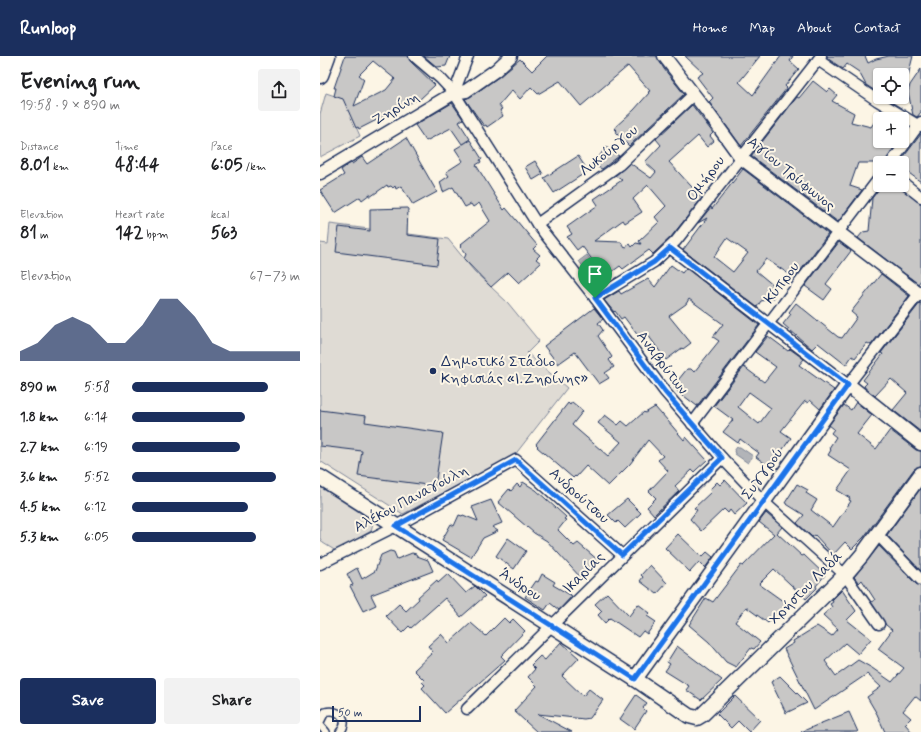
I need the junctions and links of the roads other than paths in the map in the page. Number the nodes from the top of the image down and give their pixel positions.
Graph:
1 (327, 56) edge
2 (414, 56) edge
3 (468, 56) edge
4 (511, 56) edge
5 (664, 56) edge
6 (819, 58) edge
7 (320, 75) edge
8 (454, 92) junction
9 (694, 94) junction
10 (920, 125) edge
11 (896, 156) edge
12 (741, 158) junction
13 (320, 173) edge
14 (873, 187) edge
15 (909, 187) edge
16 (921, 196) edge
17 (538, 224) junction
18 (839, 233) junction
19 (670, 248) junction
20 (920, 294) edge
21 (595, 298) junction
22 (770, 324) junction
23 (848, 385) junction
24 (692, 424) junction
25 (921, 443) edge
26 (722, 458) junction
27 (516, 460) joint
28 (921, 474) edge
29 (320, 477) edge
30 (764, 502) junction
31 (396, 526) junction
32 (877, 534) junction
33 (622, 555) junction
34 (320, 564) edge
35 (845, 575) junction
36 (921, 580) edge
37 (879, 624) dead end
38 (552, 626) junction
39 (635, 679) junction
40 (467, 709) dead end
41 (702, 715) joint
42 (320, 723) edge
43 (326, 732) edge
44 (340, 732) edge

1 - 7 main road
2 - 8 street, Αναβρύτων
3 - 8 street
4 - 8 street, Ζηρίνη
5 - 9 street, Αγίου Τρύφωνος
6 - 10 street
6 - 12 street, Ομήρου
8 - 13 street, Ζηρίνη
8 - 17 street, Αναβρύτων
9 - 12 street, Αγίου Τρύφωνος
9 - 17 street, Λυκούργου
10 - 11 street
12 - 18 street, Αγίου Τρύφωνος
12 - 19 street, Ομήρου
14 - 18 street, Κύπρου
15 - 16 street
17 - 21 street, Αναβρύτων
18 - 20 street, Αγίου Τρύφωνος
18 - 22 street, Κύπρου
19 - 21 street, Ομήρου
19 - 22 street
20 - 23 street, Συγγρού
21 - 24 street, Αναβρύτων
22 - 23 street
22 - 24 street, Κύπρου
23 - 25 main road
23 - 30 main road, Συγγρού
24 - 26 street, Αναβρύτων
26 - 30 street, Αναβρύτων
26 - 33 street, Ικαρίας
27 - 31 street, Αλέκου Παναγούλη
27 - 33 street, Ανδρούτσου
28 - 32 main road, Χρήστου Λαδά
29 - 31 main road, Άνδρου
30 - 35 street, Αναβρύτων
30 - 39 main road, Συγγρού
31 - 34 street, Αλέκου Παναγούλη
31 - 38 main road, Άνδρου
32 - 35 main road, Χρήστου Λαδά
32 - 36 street
33 - 38 street, Ικαρίας
35 - 37 street, Αναβρύτων
35 - 41 main road, Χρήστου Λαδά
38 - 39 main road, Άνδρου
38 - 40 street, Ικαρίας
39 - 41 main road, Άνδρου
42 - 43 street
42 - 44 street

